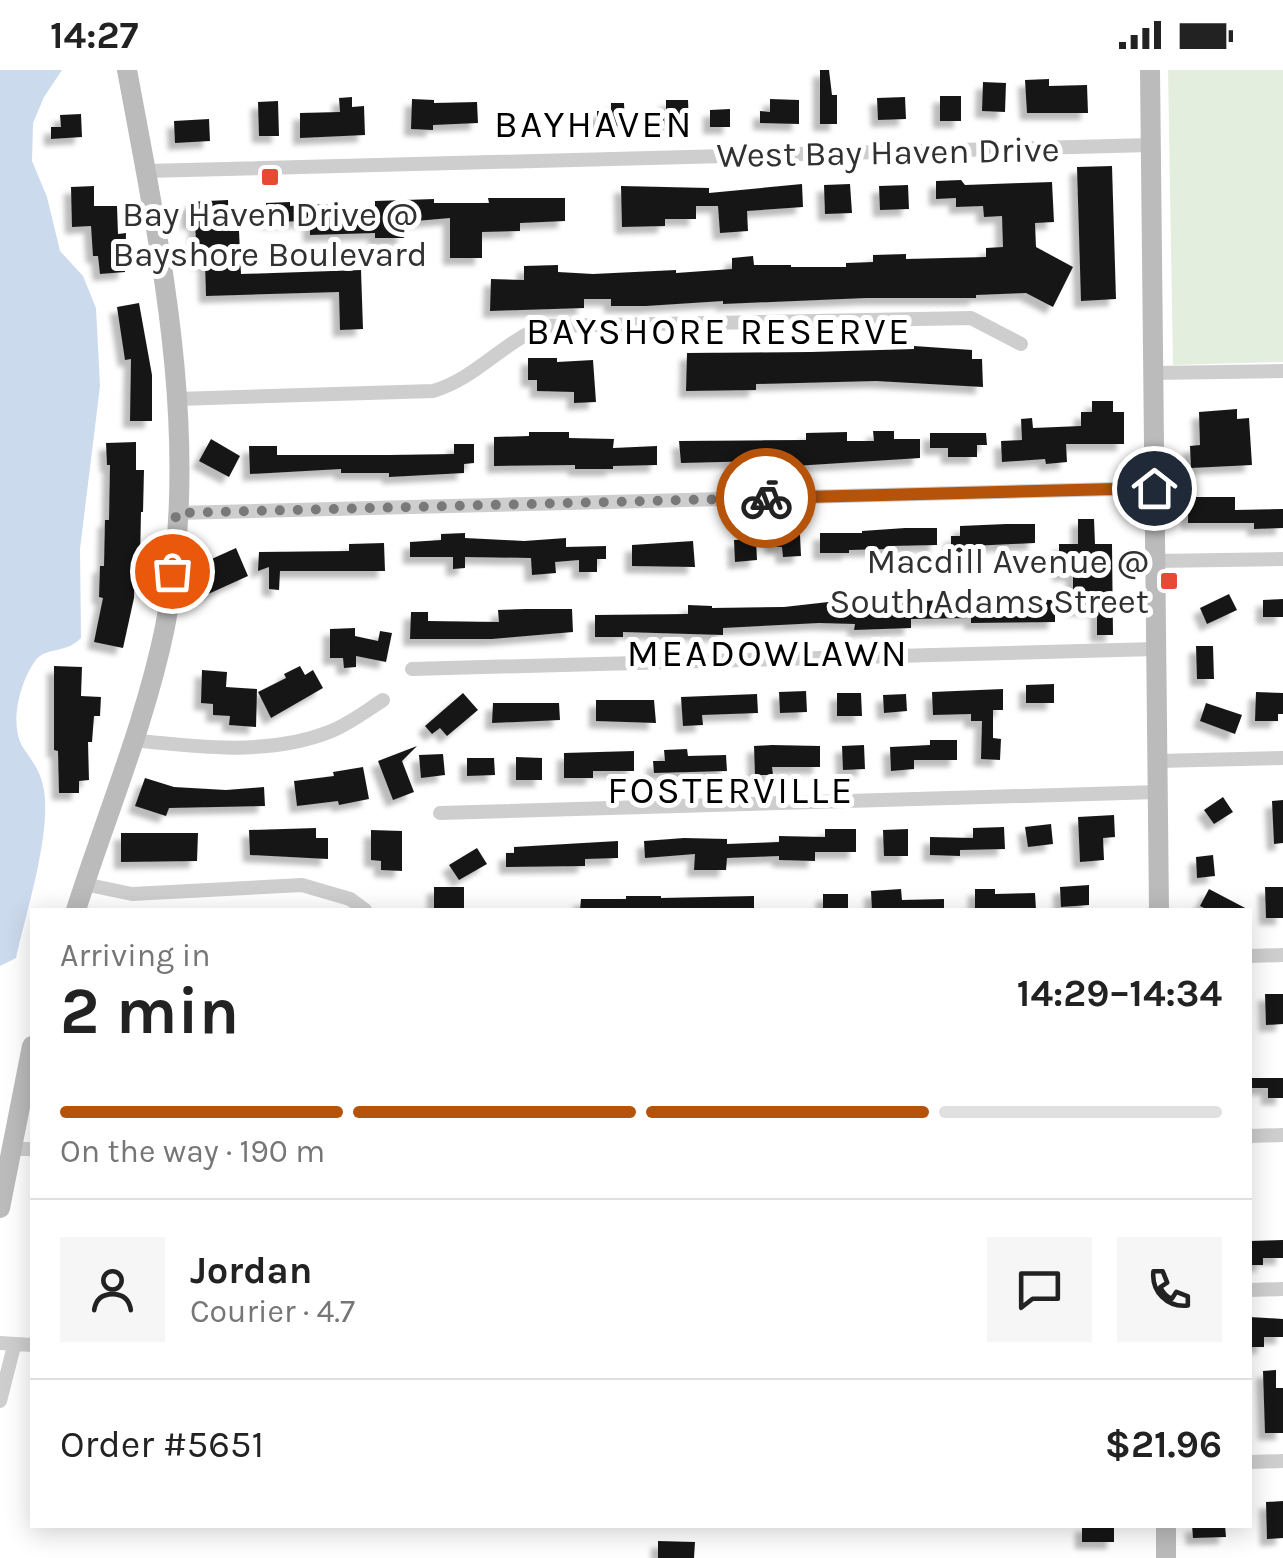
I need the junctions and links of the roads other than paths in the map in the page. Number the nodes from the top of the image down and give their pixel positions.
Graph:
1 (127, 70) edge
2 (1150, 70) edge
3 (1151, 145) junction
4 (146, 171) junction
5 (1021, 344) dead end
6 (1283, 371) edge
7 (1153, 373) junction
8 (178, 399) junction
9 (1154, 488) junction
10 (176, 513) junction
11 (1283, 559) edge
12 (1155, 560) junction
13 (1156, 649) junction
14 (412, 668) dead end
15 (384, 700) dead end
16 (133, 740) junction
17 (1283, 758) edge
18 (1158, 761) junction
19 (1158, 792) junction
20 (440, 814) dead end
21 (84, 884) junction
22 (77, 908) edge
23 (363, 908) edge
24 (1159, 908) edge
25 (1283, 955) edge
26 (1252, 956) edge
27 (30, 1067) edge
28 (1283, 1135) edge
29 (1252, 1136) edge
30 (22, 1149) edge
31 (0, 1208) edge
32 (1283, 1289) edge
33 (1252, 1290) edge
34 (7, 1344) edge
35 (0, 1401) edge
36 (1252, 1462) edge
37 (1283, 1462) edge
38 (1166, 1528) edge
39 (1166, 1558) edge

1 - 4 street
2 - 3 street
3 - 4 street, West Bay Haven Drive
3 - 7 street
4 - 8 street
5 - 8 street
6 - 7 street
7 - 9 street
8 - 10 street
9 - 10 street
9 - 12 street
10 - 16 street
11 - 12 street
12 - 13 street
13 - 14 street
13 - 18 street
15 - 16 street
16 - 21 street
17 - 18 street
18 - 19 street
19 - 20 street
19 - 24 street
21 - 22 street
21 - 23 street
25 - 26 street
27 - 30 street
28 - 29 street
30 - 31 street
32 - 33 street
34 - 35 street
36 - 37 street
38 - 39 street

